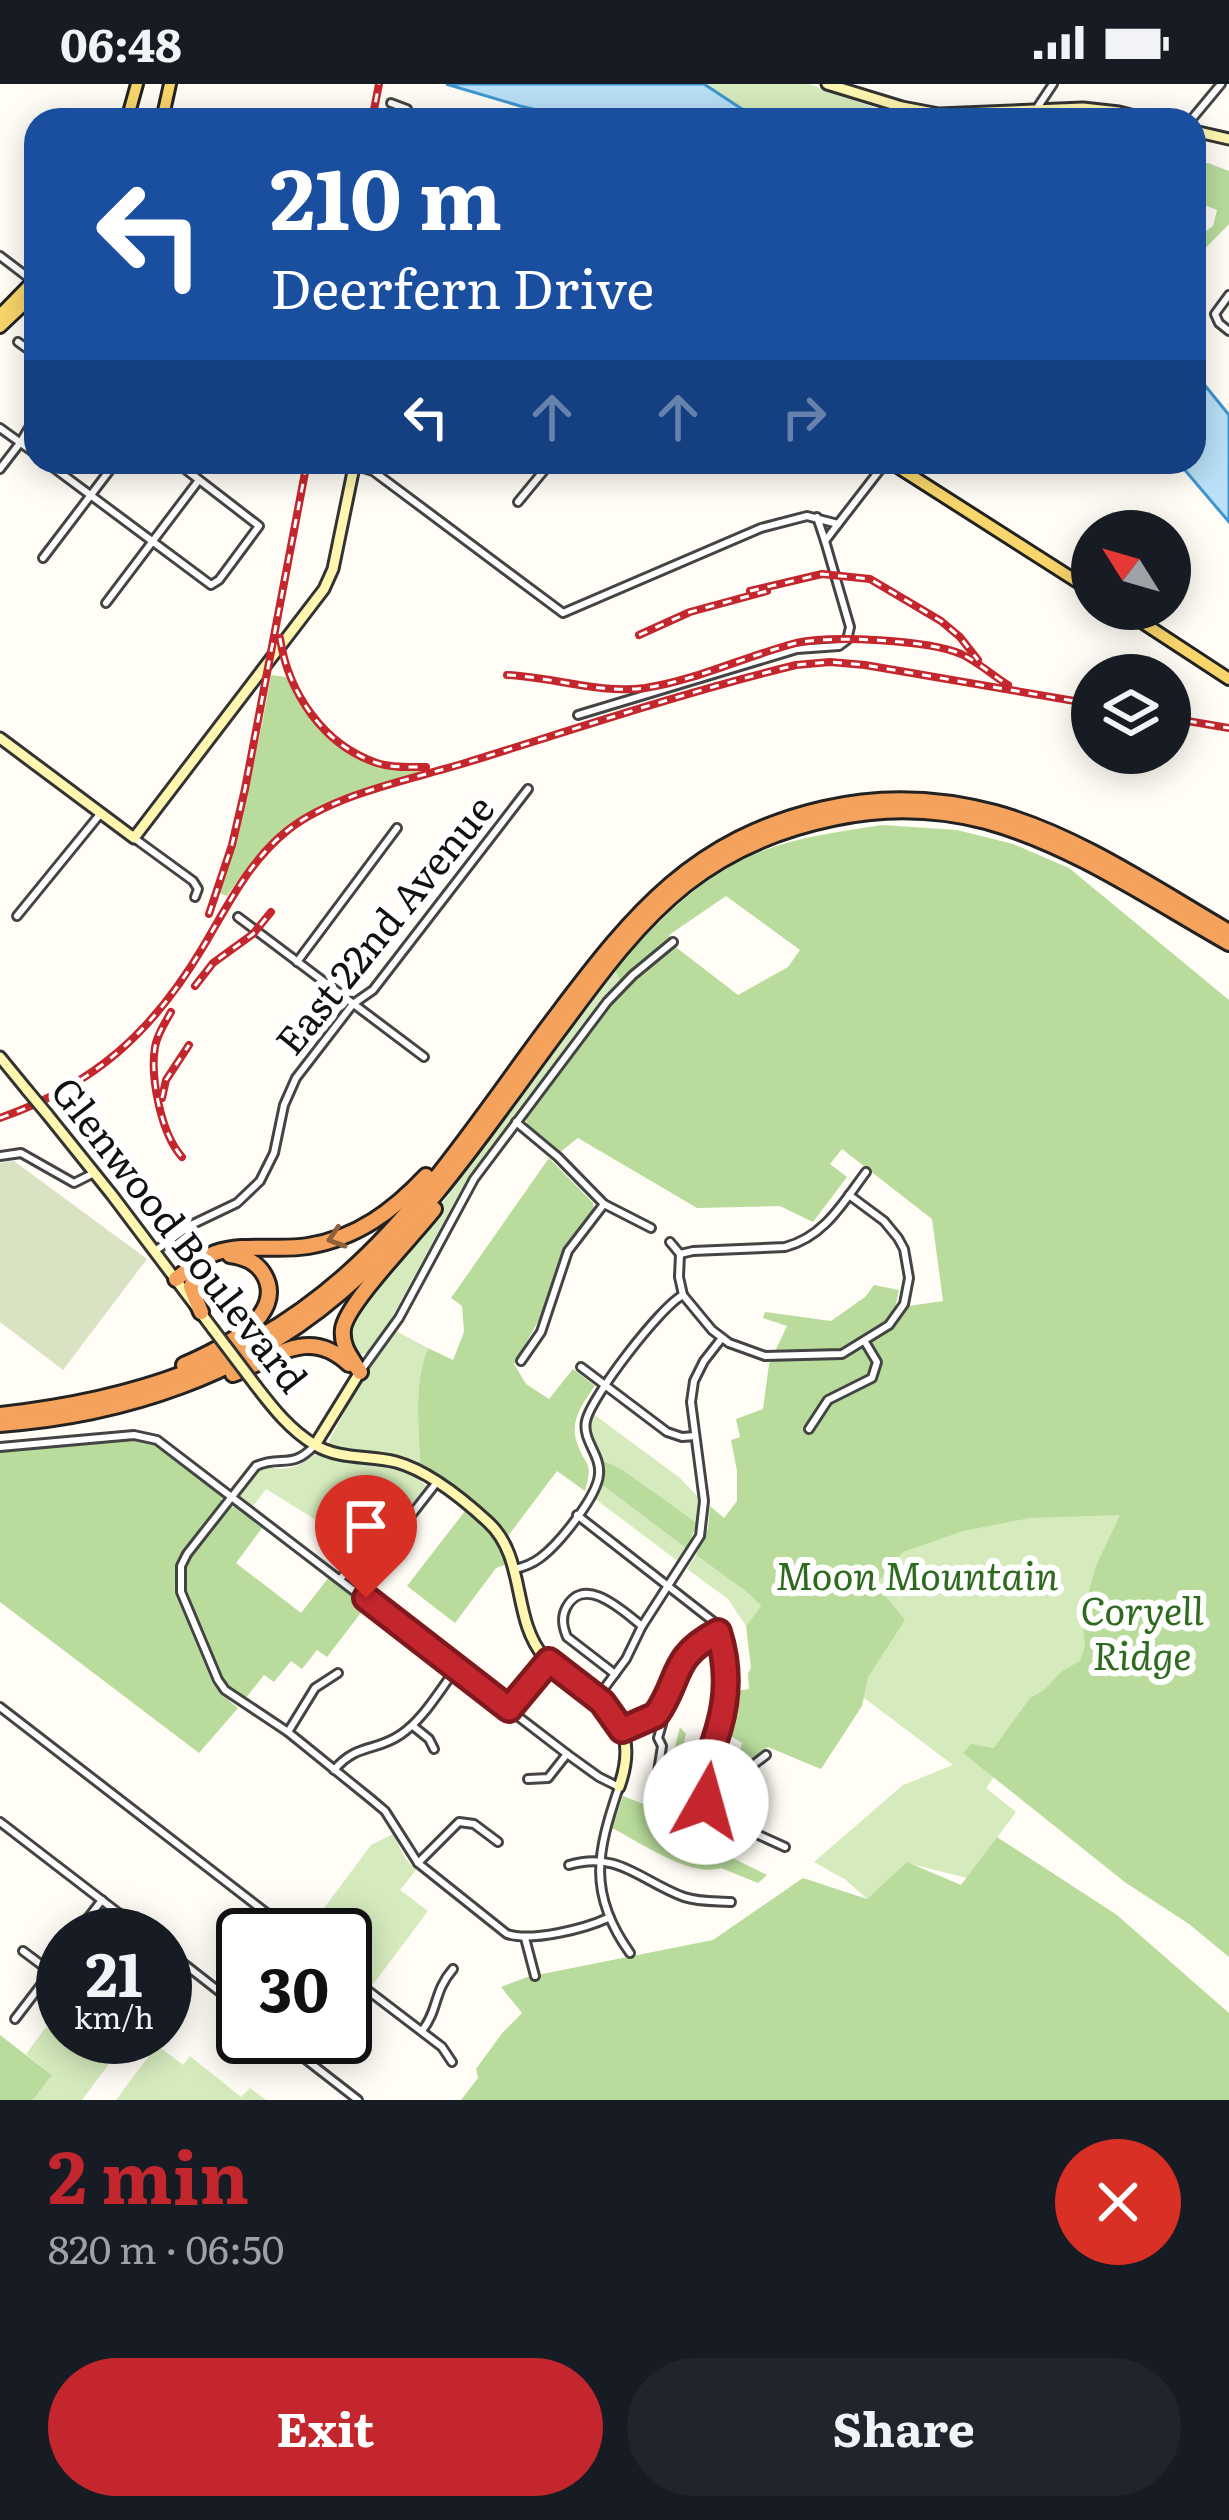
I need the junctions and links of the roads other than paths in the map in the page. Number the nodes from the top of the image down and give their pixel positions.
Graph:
1 (827, 84) edge
2 (1221, 84) edge
3 (391, 103) dead end
4 (404, 108) edge
5 (907, 108) edge
6 (1200, 108) edge
7 (24, 285) edge
8 (1229, 295) edge
9 (24, 304) edge
10 (0, 314) edge
11 (0, 327) edge
12 (1229, 331) edge
13 (18, 342) dead end
14 (24, 346) edge
15 (0, 428) edge
16 (24, 436) edge
17 (20, 443) junction
18 (24, 446) edge
19 (0, 469) edge
20 (62, 474) edge
21 (107, 474) edge
22 (191, 474) edge
23 (352, 474) edge
24 (377, 474) edge
25 (541, 474) edge
26 (878, 474) edge
27 (907, 474) edge
28 (199, 480) junction
29 (91, 496) junction
30 (518, 502) dead end
31 (817, 518) junction
32 (838, 524) junction
33 (825, 541) junction
34 (151, 542) junction
35 (43, 558) dead end
36 (1071, 578) edge
37 (106, 603) dead end
38 (1154, 630) edge
39 (1229, 679) edge
40 (578, 715) dead end
41 (0, 738) edge
42 (528, 788) dead end
43 (100, 813) junction
44 (397, 828) dead end
45 (134, 838) junction
46 (195, 897) dead end
47 (17, 916) dead end
48 (238, 917) dead end
49 (1229, 932) edge
50 (674, 942) dead end
51 (1229, 943) edge
52 (297, 962) junction
53 (352, 1004) junction
54 (0, 1057) edge
55 (424, 1057) dead end
56 (491, 1111) junction
57 (516, 1122) junction
58 (0, 1156) edge
59 (866, 1172) dead end
60 (94, 1173) junction
61 (849, 1195) junction
62 (604, 1204) junction
63 (650, 1228) dead end
64 (670, 1241) dead end
65 (155, 1252) junction
66 (680, 1255) junction
67 (198, 1269) junction
68 (178, 1281) junction
69 (682, 1295) junction
70 (201, 1312) junction
71 (722, 1338) junction
72 (865, 1342) junction
73 (521, 1361) dead end
74 (581, 1367) dead end
75 (360, 1372) junction
76 (606, 1386) junction
77 (171, 1390) junction
78 (90, 1403) junction
79 (0, 1420) edge
80 (809, 1429) dead end
81 (695, 1436) junction
82 (315, 1445) junction
83 (0, 1447) edge
84 (437, 1482) junction
85 (232, 1497) junction
86 (577, 1516) junction
87 (514, 1569) junction
88 (340, 1579) junction
89 (669, 1586) junction
90 (642, 1626) junction
91 (718, 1632) junction
92 (549, 1661) junction
93 (456, 1669) junction
94 (338, 1673) dead end
95 (615, 1674) junction
96 (597, 1698) junction
97 (0, 1706) edge
98 (509, 1709) junction
99 (656, 1715) junction
100 (413, 1726) junction
101 (622, 1730) junction
102 (288, 1732) junction
103 (434, 1749) dead end
104 (567, 1754) junction
105 (766, 1755) dead end
106 (334, 1770) junction
107 (528, 1780) dead end
108 (619, 1787) junction
109 (656, 1791) dead end
110 (706, 1802) junction
111 (0, 1822) edge
112 (498, 1842) dead end
113 (785, 1847) dead end
114 (418, 1863) junction
115 (600, 1863) junction
116 (568, 1865) dead end
117 (101, 1900) junction
118 (730, 1902) dead end
119 (95, 1908) edge
120 (112, 1908) edge
121 (261, 1908) edge
122 (609, 1918) junction
123 (525, 1937) junction
124 (23, 1952) dead end
125 (630, 1953) dead end
126 (36, 1961) edge
127 (192, 1969) edge
128 (453, 1969) dead end
129 (535, 1976) dead end
130 (216, 1988) edge
131 (36, 1990) edge
132 (372, 1993) edge
133 (15, 2019) dead end
134 (422, 2031) junction
135 (452, 2062) dead end
136 (312, 2064) edge
137 (358, 2100) edge

1 - 5 street
2 - 6 street
3 - 4 street
7 - 10 main road
8 - 12 street
9 - 11 main road
13 - 14 street
15 - 17 street
16 - 17 street
17 - 18 street
17 - 19 street
20 - 29 street
21 - 29 street
22 - 28 street
23 - 45 street
24 - 31 street
25 - 30 street
26 - 32 street
27 - 36 main road
28 - 34 street
28 - 34 street
29 - 34 street
29 - 35 street
31 - 32 street
31 - 33 street
32 - 33 street
33 - 40 street
34 - 37 street
38 - 39 main road
41 - 43 street
42 - 53 street, East 22nd Avenue
43 - 45 street
43 - 47 street
44 - 52 street
45 - 46 street
48 - 52 street
49 - 56 highway
50 - 57 street
51 - 56 highway
52 - 53 street
53 - 55 street
53 - 65 street, East 22nd Avenue
54 - 60 street, Glenwood Boulevard, bridge
56 -> 68 highway
56 - 75 highway
56 - 77 highway
56 - 78 highway
57 - 62 street
57 - 75 street
58 - 60 street
59 - 61 street
60 - 65 street, Glenwood Boulevard
61 - 66 street
61 - 72 street
62 - 63 street
62 - 73 street
64 - 66 street
65 - 68 street, Glenwood Boulevard
66 - 69 street
67 - 68 highway
67 - 70 highway
67 - 78 highway
68 - 70 street, Glenwood Boulevard
69 - 71 street
69 - 76 street
70 - 82 street, Glenwood Boulevard, bridge
71 - 72 street
71 - 81 street
72 - 80 street
74 - 76 street
75 - 77 highway
75 - 82 street
76 - 81 street
76 - 86 street
77 - 79 highway
78 - 79 highway
81 - 89 street
82 - 84 street
82 - 85 street
83 - 85 street
84 - 87 street
84 - 88 street
85 - 88 street
85 - 102 street
86 - 87 street
86 - 89 street
87 - 92 street
88 - 93 street
89 - 90 street
89 - 91 street
90 - 95 street
90 - 95 street
91 - 99 street
91 - 110 street
92 - 96 street
92 - 98 street
93 - 98 street
93 - 100 street
94 - 102 street
95 - 96 street
96 - 101 street
97 - 121 street
98 - 104 street
99 - 101 street
99 - 109 street
100 - 103 street
100 - 106 street
101 - 108 street
102 - 106 street
104 - 107 street
104 - 108 street
105 - 110 street
106 - 114 street
108 - 115 street
110 - 113 street
111 - 117 street
112 - 114 street
114 - 123 street
115 - 116 street
115 - 118 street
115 - 122 street
117 - 119 street
117 - 120 street
122 - 123 street
122 - 125 street
123 - 129 street
124 - 126 street
127 - 130 street
128 - 134 street
131 - 133 street
132 - 134 street
134 - 135 street
136 - 137 street

